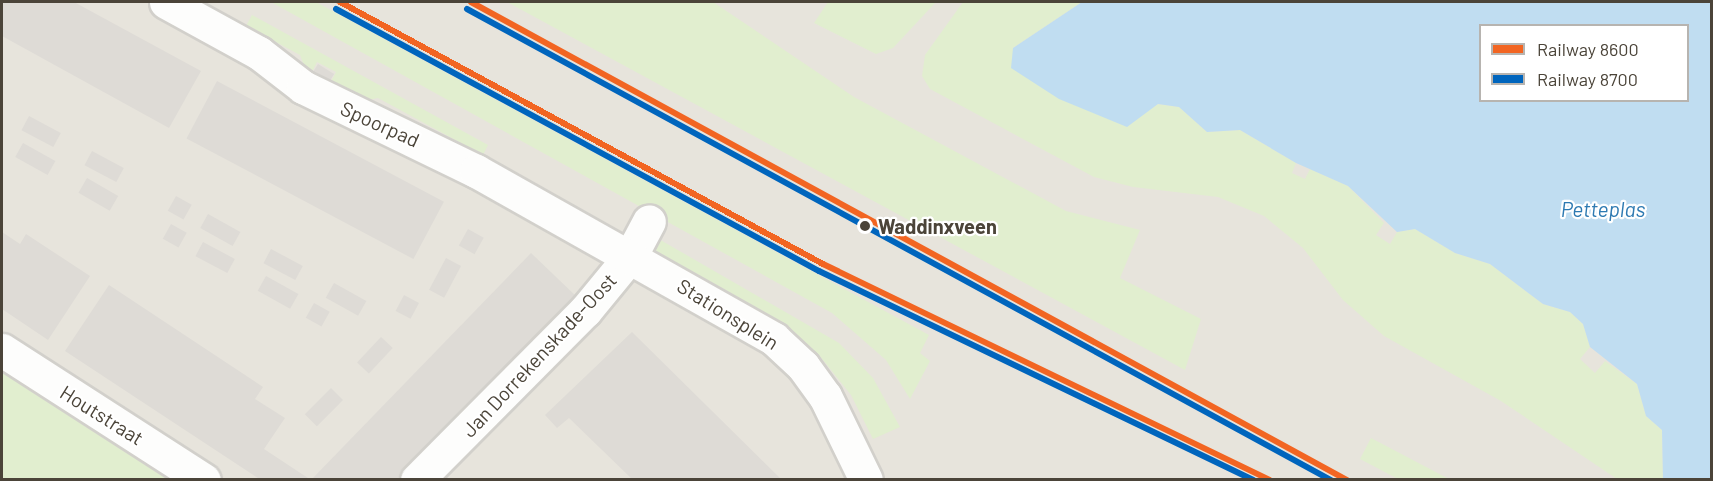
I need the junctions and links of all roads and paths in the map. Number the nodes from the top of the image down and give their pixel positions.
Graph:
1 (166, 2) edge
2 (649, 221) dead end
3 (631, 255) junction
4 (2, 350) edge
5 (204, 480) edge
6 (417, 480) edge
7 (866, 480) edge

1 - 3 street, Spoorpad
2 - 3 street, Jan Dorrekenskade-Oost
3 - 6 street, Jan Dorrekenskade-Oost
3 - 7 street, Stationsplein
4 - 5 street, Houtstraat

